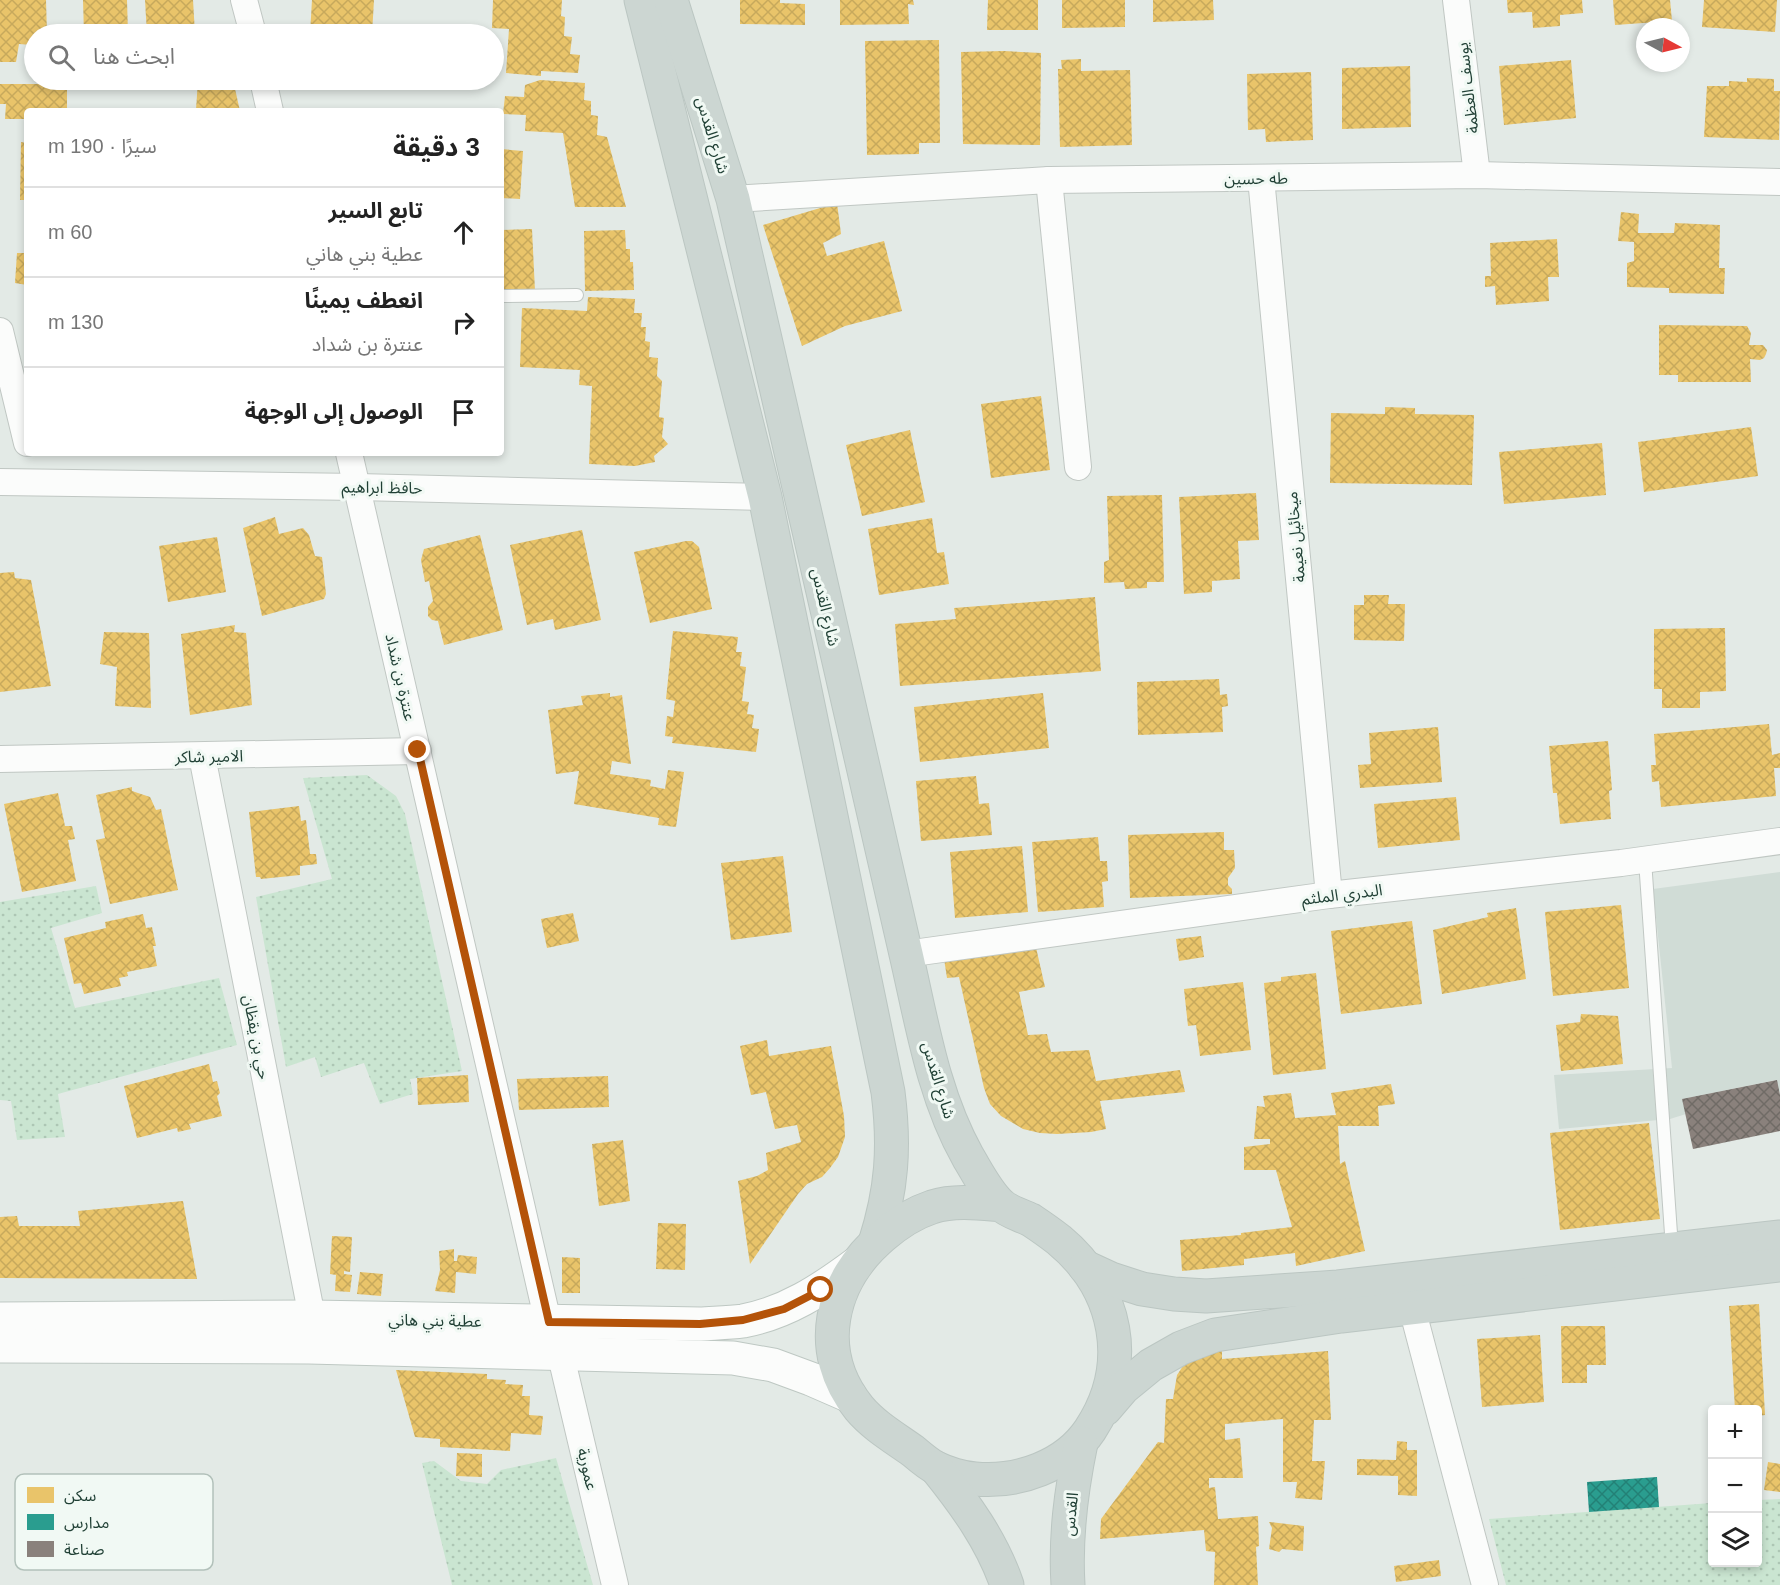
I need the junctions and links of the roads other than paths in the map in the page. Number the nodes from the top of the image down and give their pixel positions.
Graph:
1 (244, 0) edge
2 (641, 0) edge
3 (671, 0) edge
4 (1456, 0) edge
5 (250, 24) edge
6 (265, 90) edge
7 (269, 108) edge
8 (1477, 176) junction
9 (1261, 178) junction
10 (1049, 180) junction
11 (1780, 182) edge
12 (733, 199) junction
13 (577, 295) dead end
14 (504, 296) edge
15 (0, 331) edge
16 (13, 382) edge
17 (24, 430) edge
18 (30, 456) edge
19 (350, 456) edge
20 (1078, 467) dead end
21 (0, 482) edge
22 (36, 482) junction
23 (358, 487) junction
24 (765, 497) junction
25 (418, 750) junction
26 (202, 756) junction
27 (0, 759) edge
28 (1780, 841) edge
29 (1645, 860) junction
30 (1329, 895) junction
31 (906, 954) junction
32 (1001, 1205) junction
33 (1780, 1237) edge
34 (1672, 1249) junction
35 (865, 1254) junction
36 (1780, 1265) edge
37 (1085, 1267) junction
38 (1412, 1308) junction
39 (312, 1317) junction
40 (0, 1319) edge
41 (549, 1322) junction
42 (0, 1346) edge
43 (560, 1352) junction
44 (850, 1396) junction
45 (1100, 1415) junction
46 (1081, 1443) junction
47 (936, 1468) junction
48 (615, 1585) edge
49 (1007, 1585) edge
50 (1068, 1585) edge
51 (1485, 1585) edge

1 - 5 street
2 - 24 main road
3 - 12 main road, شارع القدس
4 - 8 street, يوسف العظمة
6 - 7 street
8 - 9 street, طه حسين
8 - 11 street, طه حسين
9 - 10 street, طه حسين
9 - 30 street, ميخائيل نعيمة
10 - 12 street, طه حسين
10 - 20 street
12 - 31 main road, شارع القدس
13 - 14 lane
15 - 16 street
16 - 17 street
18 - 22 street
19 - 23 street, عنترة بن شداد
21 - 22 street, حافظ ابراهيم
22 - 23 street, حافظ ابراهيم
23 - 24 street, حافظ ابراهيم
23 - 25 street, عنترة بن شداد
24 - 35 main road
25 - 26 street, الامير شاكر
25 - 41 street, عنترة بن شداد
26 - 27 street, الامير شاكر
26 - 39 street, حي بن يقظان
28 - 29 street, البدري الملثم
29 - 30 street, البدري الملثم
29 - 34 lane
30 - 31 street, البدري الملثم
31 - 32 main road, شارع القدس
32 - 35 main road
32 - 37 main road
33 - 34 main road
34 - 37 main road
35 - 41 main road, عطية بني هاني
35 - 44 main road
36 - 38 main road
37 - 45 main road
38 - 45 main road
38 - 51 street
39 - 40 main road, عطية بني هاني
39 - 41 main road, عطية بني هاني
42 - 43 main road
43 - 44 main road
43 - 48 street, عمورية
44 - 47 main road
45 - 46 main road
46 - 47 main road
46 - 50 main road, القدس
47 - 49 main road

